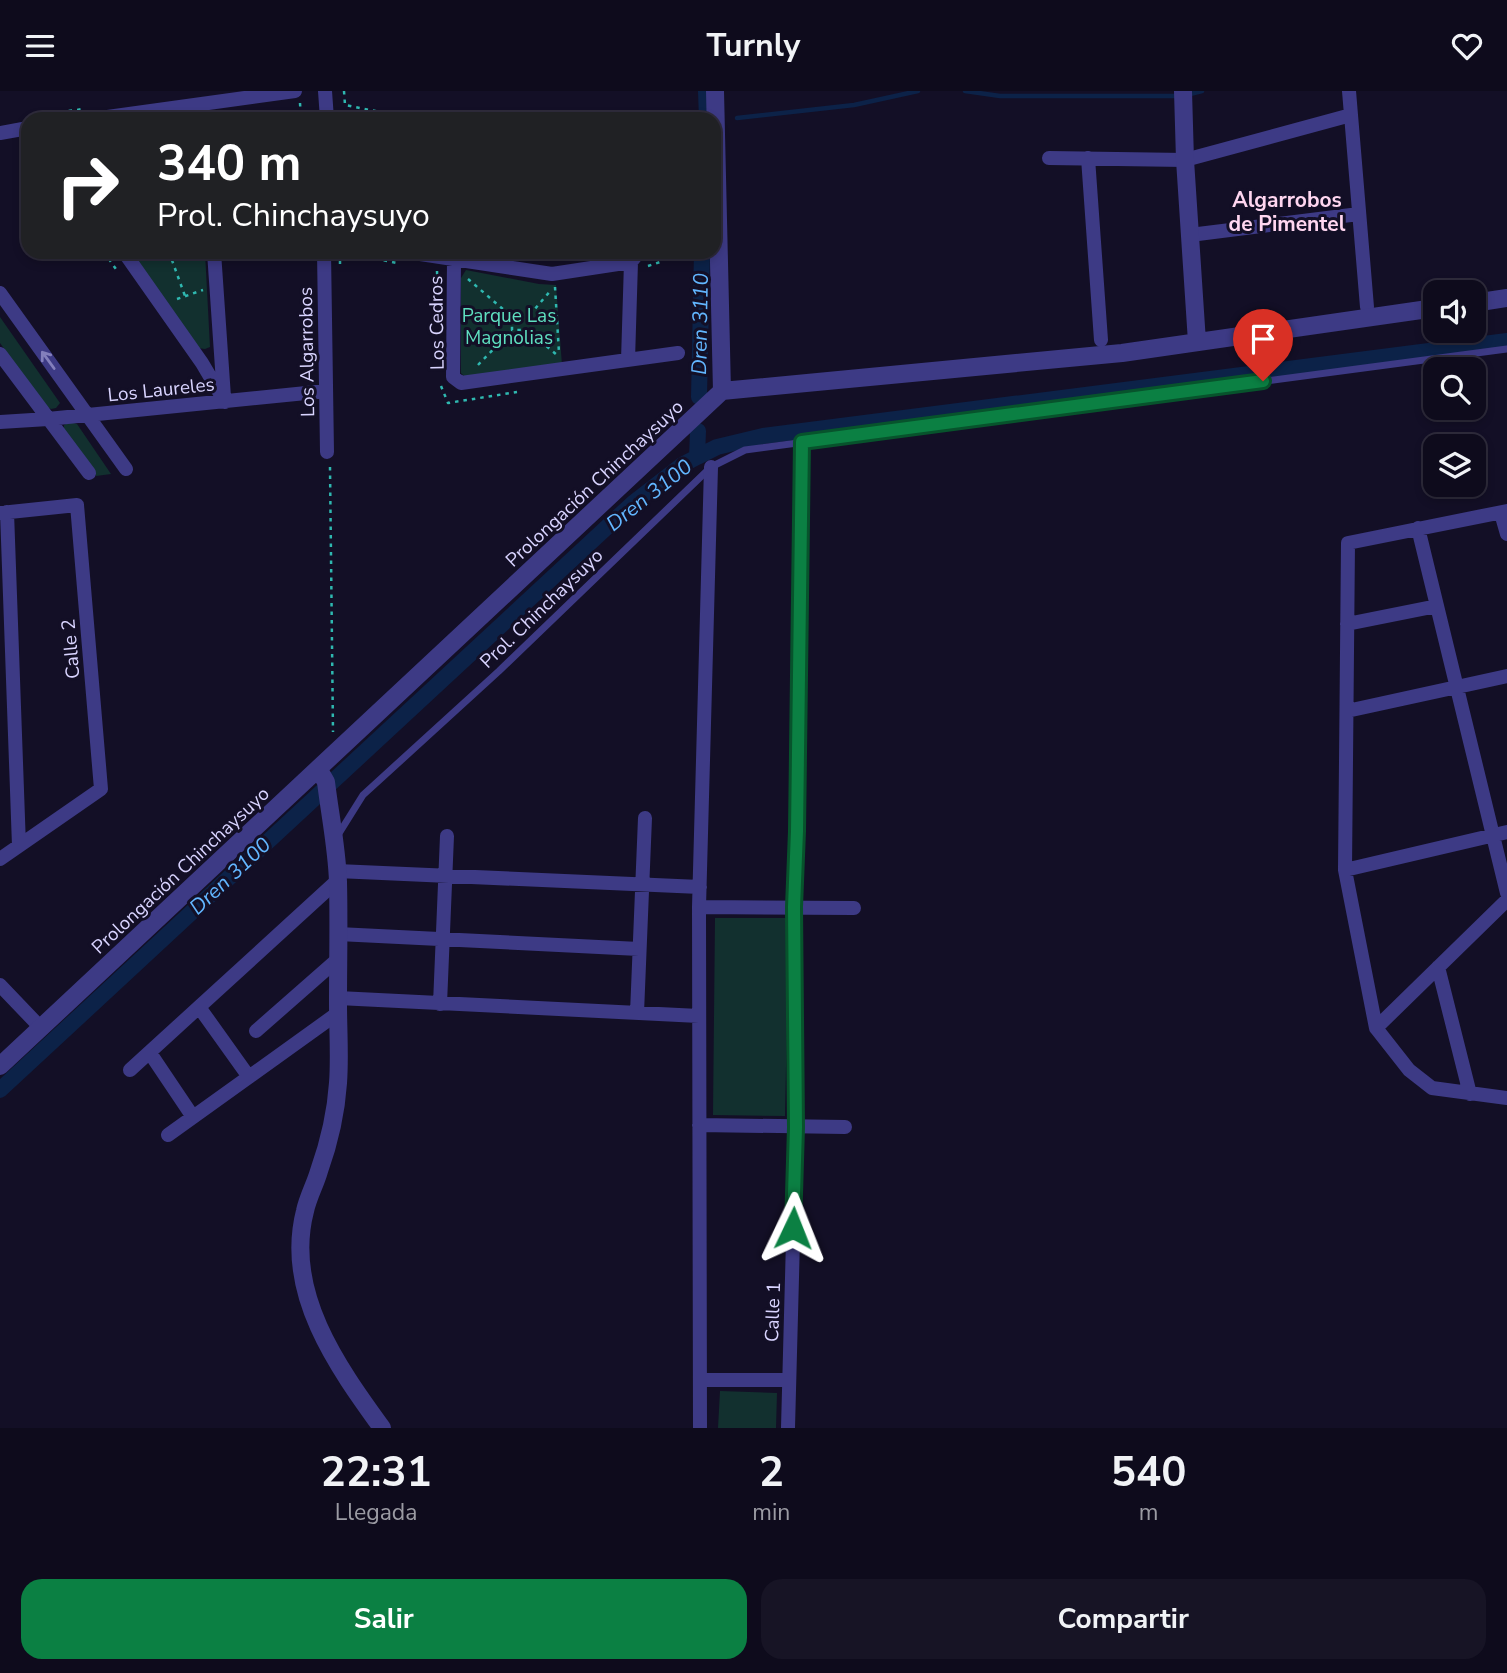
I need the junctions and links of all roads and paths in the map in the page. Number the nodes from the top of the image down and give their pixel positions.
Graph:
1 (325, 91) edge
2 (344, 91) edge
3 (715, 91) edge
4 (1349, 91) edge
5 (1183, 96) edge
6 (298, 97) edge
7 (205, 104) junction
8 (145, 112) edge
9 (206, 112) edge
10 (330, 112) edge
11 (377, 112) edge
12 (715, 112) edge
13 (1351, 115) junction
14 (21, 129) edge
15 (0, 133) edge
16 (1049, 158) dead end
17 (1088, 158) junction
18 (1185, 160) junction
19 (1359, 214) junction
20 (1190, 235) junction
21 (109, 259) edge
22 (129, 259) edge
23 (172, 259) edge
24 (215, 259) edge
25 (324, 259) edge
26 (376, 259) edge
27 (448, 259) edge
28 (661, 259) edge
29 (719, 259) edge
30 (454, 260) junction
31 (637, 261) edge
32 (396, 263) dead end
33 (120, 274) dead end
34 (463, 279) dead end
35 (0, 293) edge
36 (185, 296) dead end
37 (1507, 298) edge
38 (1486, 301) edge
39 (1367, 307) dead end
40 (1423, 310) edge
41 (512, 317) junction
42 (528, 317) junction
43 (527, 330) junction
44 (512, 331) junction
45 (1101, 340) dead end
46 (1197, 342) junction
47 (1507, 349) edge
48 (678, 353) dead end
49 (0, 354) edge
50 (628, 360) junction
51 (475, 368) dead end
52 (326, 391) junction
53 (722, 391) junction
54 (225, 402) junction
55 (88, 415) junction
56 (48, 419) junction
57 (0, 422) edge
58 (802, 442) junction
59 (327, 452) dead end
60 (330, 467) dead end
61 (711, 467) junction
62 (126, 469) dead end
63 (89, 473) dead end
64 (3, 512) edge
65 (1504, 512) edge
66 (1418, 528) junction
67 (1507, 534) edge
68 (1437, 606) junction
69 (1347, 624) junction
70 (1507, 676) edge
71 (1458, 687) junction
72 (1346, 711) junction
73 (333, 756) junction
74 (322, 776) junction
75 (645, 818) dead end
76 (1500, 833) edge
77 (447, 837) dead end
78 (333, 842) junction
79 (19, 846) junction
80 (0, 859) edge
81 (1345, 870) junction
82 (337, 875) junction
83 (446, 876) junction
84 (642, 885) junction
85 (700, 887) junction
86 (1507, 893) edge
87 (1507, 900) edge
88 (699, 907) junction
89 (794, 907) junction
90 (854, 908) dead end
91 (338, 934) junction
92 (443, 939) junction
93 (639, 949) junction
94 (338, 959) junction
95 (1438, 967) junction
96 (0, 985) edge
97 (440, 1004) junction
98 (338, 1005) junction
99 (199, 1007) junction
100 (637, 1013) junction
101 (699, 1016) junction
102 (41, 1028) junction
103 (1376, 1028) junction
104 (256, 1031) dead end
105 (149, 1053) junction
106 (0, 1066) edge
107 (130, 1070) dead end
108 (249, 1077) junction
109 (1471, 1094) junction
110 (1507, 1098) edge
111 (193, 1117) junction
112 (699, 1125) junction
113 (796, 1127) junction
114 (845, 1127) dead end
115 (168, 1135) dead end
116 (700, 1380) junction
117 (789, 1380) junction
118 (382, 1428) edge
119 (700, 1428) edge
120 (788, 1428) edge

1 - 10 street
2 - 11 path
3 - 12 street
4 - 13 street
5 - 18 street
6 - 7 street
7 - 8 street
7 - 9 street
13 - 18 street
13 - 19 street
14 - 15 street
16 - 17 street
17 - 18 street
17 - 45 street
18 - 20 street
19 - 20 street
19 - 39 street
20 - 46 street
21 - 33 path
22 - 54 street
23 - 36 path
24 - 54 street
25 - 52 street, Los Algarrobos
26 - 32 path
27 - 30 street
28 - 31 path
29 - 53 street
30 - 31 street
30 - 50 street, Los Cedros
31 - 50 street
34 - 41 path
55 -> 35 street
37 - 38 street
40 - 46 street
41 - 42 path
41 - 44 path
42 - 43 path
42 - 43 path
43 - 44 path
44 - 51 path
46 - 53 street
47 - 58 lane, Prol. Chinchaysuyo
48 - 50 street
49 - 56 street
52 - 54 street, Los Laureles
52 - 59 street, Los Algarrobos
53 - 73 street, Prolongación Chinchaysuyo
54 - 55 street, Los Laureles
55 - 56 street, Los Laureles
55 - 62 street
56 - 57 street, Los Laureles
56 - 63 street
58 - 61 lane, Prol. Chinchaysuyo
58 - 89 street, Calle 1
60 - 73 path
61 - 78 lane, Prol. Chinchaysuyo
61 - 85 street
64 - 79 street
64 - 79 street, Calle 2
65 - 66 street
65 - 67 street
66 - 68 street
66 - 69 street
68 - 69 street
68 - 71 street
69 - 72 street
70 - 71 street
71 - 72 street
71 - 76 street
72 - 81 street
73 - 74 street, Prolongación Chinchaysuyo
74 - 78 street
74 - 102 street, Prolongación Chinchaysuyo
75 - 84 street
76 - 81 street
76 - 86 street
77 - 83 street
78 - 82 street
79 - 80 street
81 - 103 street
82 - 83 street
82 - 91 street
82 - 99 street
83 - 84 street
83 - 92 street
84 - 85 street
84 - 93 street
85 - 88 street
87 - 95 street
88 - 89 street
88 - 101 street
89 - 90 street
89 - 113 street, Calle 1
91 - 92 street
91 - 94 street
92 - 93 street
92 - 97 street
93 - 100 street
94 - 98 street
94 - 104 street
95 - 103 street
95 - 109 street
96 - 102 street
97 - 98 street
97 - 100 street
98 - 108 street
98 - 118 street
99 - 105 street
99 - 108 street
100 - 101 street
101 - 112 street
102 - 106 street, Prolongación Chinchaysuyo
103 - 109 street
105 - 107 street
105 - 111 street
108 - 111 street
109 - 110 street
111 - 115 street
112 - 113 street
112 - 116 street
113 - 114 street
113 - 117 street, Calle 1
116 - 117 street
116 - 119 street
117 - 120 street, Calle 1

